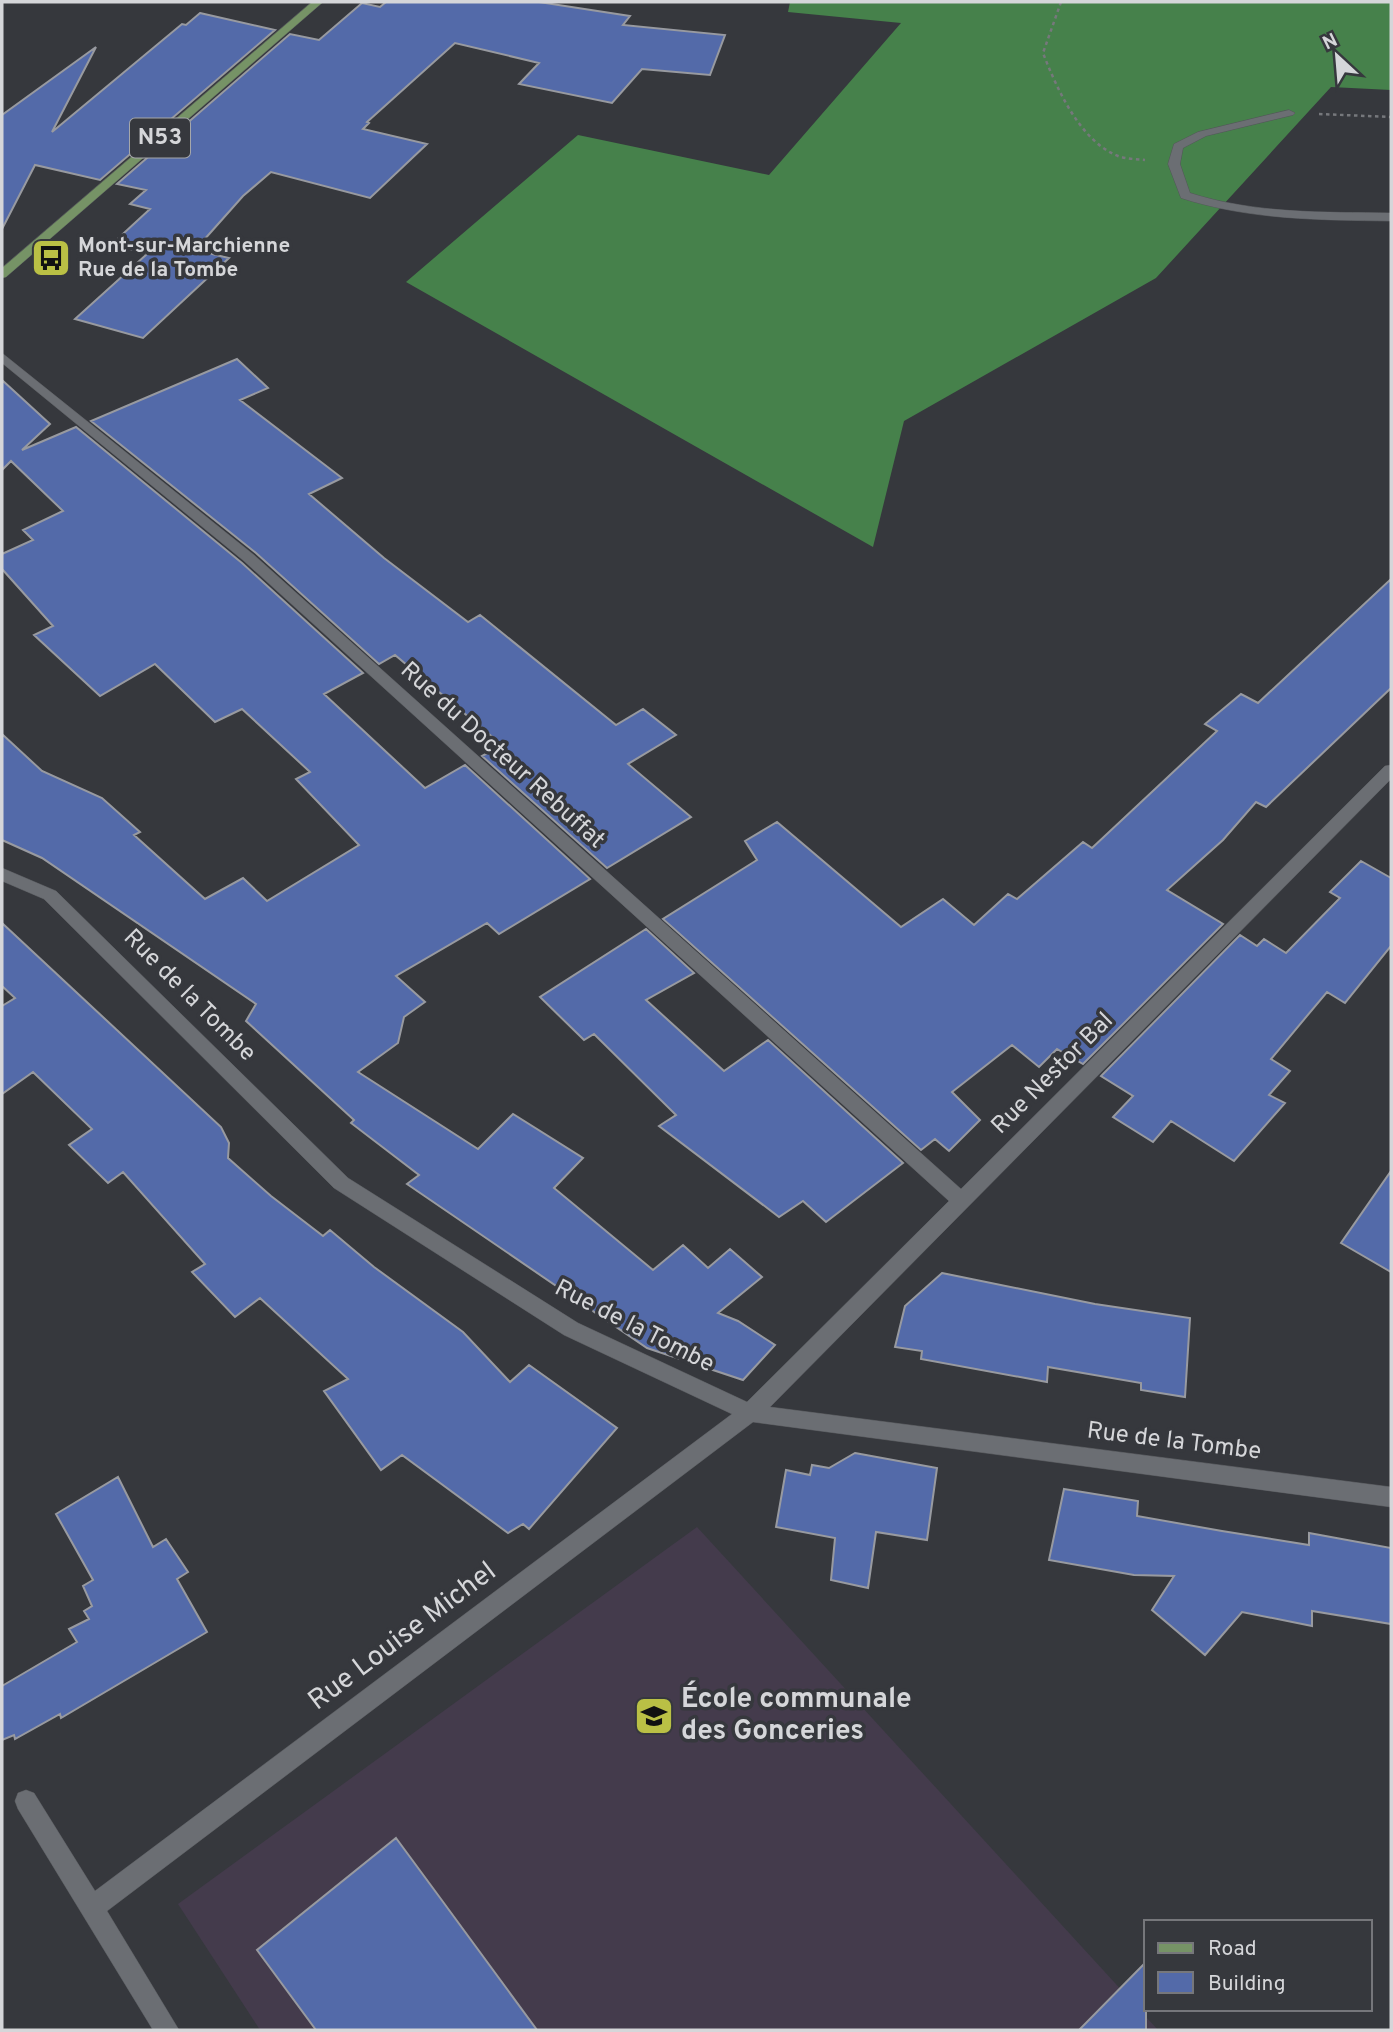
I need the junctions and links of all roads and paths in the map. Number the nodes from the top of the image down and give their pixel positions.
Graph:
1 (318, 2) edge
2 (1060, 2) edge
3 (1289, 113) joint
4 (1391, 117) edge
5 (1174, 164) junction
6 (1391, 217) edge
7 (2, 274) edge
8 (2, 357) edge
9 (1391, 770) edge
10 (2, 874) edge
11 (962, 1201) junction
12 (750, 1413) junction
13 (1391, 1497) edge
14 (26, 1801) dead end
15 (92, 1908) junction
16 (167, 2030) edge

1 - 7 main road, N53
2 - 5 path
3 - 4 path
3 - 5 street
5 - 6 street
8 - 11 street, Rue du Docteur Rebuffat
9 - 11 street, Rue Nestor Bal
10 - 12 street, Rue de la Tombe
11 - 12 street, Rue Nestor Bal
12 - 13 street, Rue de la Tombe
12 - 15 street, Rue Louise Michel
14 - 15 street
15 - 16 street

